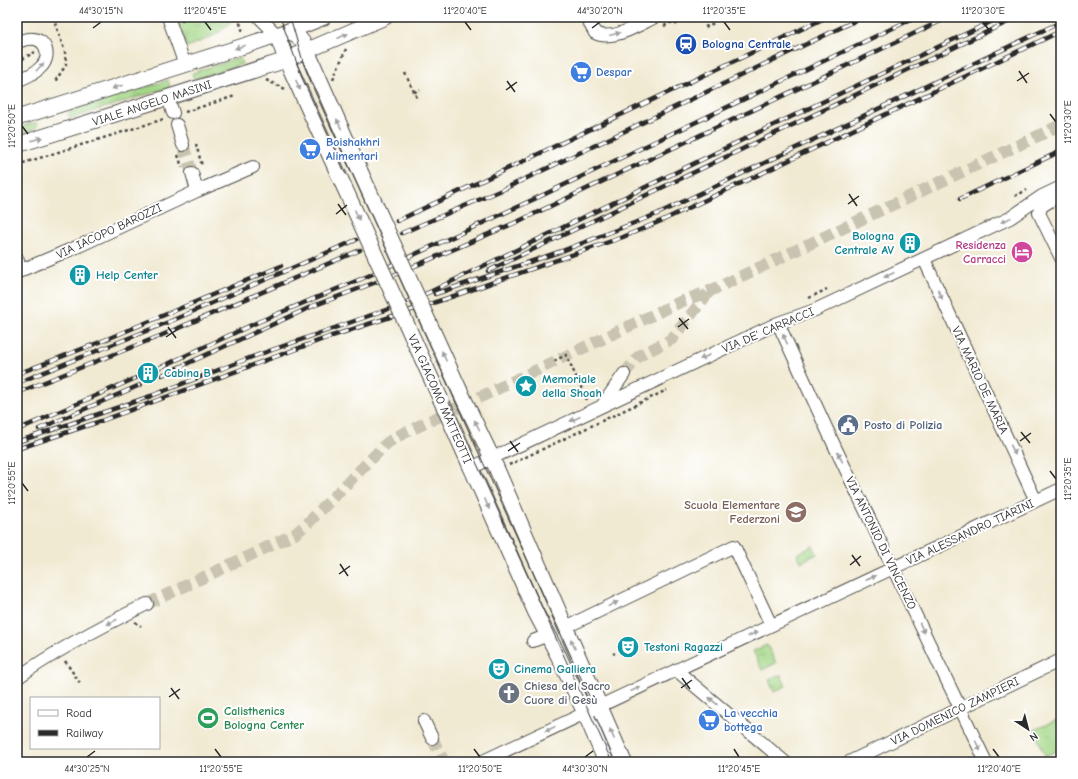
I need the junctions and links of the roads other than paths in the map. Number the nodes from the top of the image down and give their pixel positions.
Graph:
1 (260, 17) edge
2 (272, 17) edge
3 (324, 17) edge
4 (385, 17) edge
5 (586, 17) edge
6 (173, 19) edge
7 (658, 22) edge
8 (282, 34) junction
9 (17, 42) edge
10 (308, 51) junction
11 (286, 59) junction
12 (185, 65) junction
13 (17, 82) edge
14 (168, 98) junction
15 (48, 108) junction
16 (17, 118) edge
17 (56, 133) junction
18 (17, 145) edge
19 (183, 145) tunnel mouth
20 (253, 167) dead end
21 (192, 173) tunnel mouth
22 (1061, 187) edge
23 (197, 191) junction
24 (1061, 195) edge
25 (17, 258) edge
26 (1061, 258) edge
27 (924, 259) junction
28 (19, 271) edge
29 (778, 323) junction
30 (624, 374) tunnel mouth
31 (602, 407) junction
32 (492, 458) junction
33 (471, 468) junction
34 (1061, 489) edge
35 (1036, 501) junction
36 (893, 568) junction
37 (147, 604) tunnel mouth
38 (771, 625) junction
39 (566, 627) junction
40 (548, 635) junction
41 (533, 641) dead end
42 (1061, 660) edge
43 (676, 670) junction
44 (17, 678) edge
45 (600, 706) junction
46 (959, 708) junction
47 (585, 713) junction
48 (424, 721) dead end
49 (432, 738) tunnel mouth
50 (480, 762) edge
51 (606, 762) edge
52 (624, 762) edge
53 (785, 762) edge
54 (849, 762) edge
55 (986, 762) edge

1 - 8 street
2 - 8 street
3 - 8 main road
10 -> 4 main road, VIALE ANGELO MASINI
5 -> 7 street
6 - 12 street
8 - 10 main road, VIA GIACOMO MATTEOTTI
8 - 11 main road, VIA GIACOMO MATTEOTTI
8 -> 12 main road
13 -> 9 street
10 - 11 main road, VIALE ANGELO MASINI
32 -> 10 main road, VIA GIACOMO MATTEOTTI, bridge
11 - 14 main road, VIALE ANGELO MASINI
11 -> 33 main road, VIA GIACOMO MATTEOTTI, bridge
12 -> 15 main road
14 - 17 main road, VIALE ANGELO MASINI
14 - 19 street
15 - 16 main road
15 - 17 main road
18 -> 17 main road, VIALE ANGELO MASINI
20 - 23 street, VIA IACOPO BAROZZI
21 - 23 street
22 -> 27 street, VIA DE' CARRACCI
23 - 28 street, VIA IACOPO BAROZZI
24 - 26 street
25 - 28 street, VIA IACOPO BAROZZI
27 -> 29 street, VIA DE' CARRACCI
27 -> 35 street, VIA MARIO DE MARIA
29 -> 31 street, VIA DE' CARRACCI
36 -> 29 street, VIA ANTONIO DI VINCENZO
30 - 31 street
31 -> 32 street, VIA DE' CARRACCI
32 - 33 street, VIA DE' CARRACCI
32 - 39 main road, VIA GIACOMO MATTEOTTI
33 -> 40 main road, VIA GIACOMO MATTEOTTI
34 - 35 street, VIA ALESSANDRO TIARINI
35 - 36 street, VIA ALESSANDRO TIARINI
38 -> 36 street, VIA ALESSANDRO TIARINI
36 -> 46 street, VIA ANTONIO DI VINCENZO
37 -> 44 street
39 -> 38 street
43 -> 38 street, VIA ALESSANDRO TIARINI
45 -> 39 main road, VIA GIACOMO MATTEOTTI
40 - 41 street
40 - 47 main road, VIA GIACOMO MATTEOTTI
42 - 46 street, VIA DOMENICO ZAMPIERI
45 -> 43 street, VIA ALESSANDRO TIARINI
53 -> 43 street
45 - 47 street, VIA ALESSANDRO TIARINI
52 -> 45 main road, VIA GIACOMO MATTEOTTI
46 - 54 street, VIA DOMENICO ZAMPIERI
46 -> 55 street, VIA ANTONIO DI VINCENZO
47 -> 50 street, VIA ALESSANDRO TIARINI
47 - 51 main road, VIA GIACOMO MATTEOTTI
48 - 49 street

